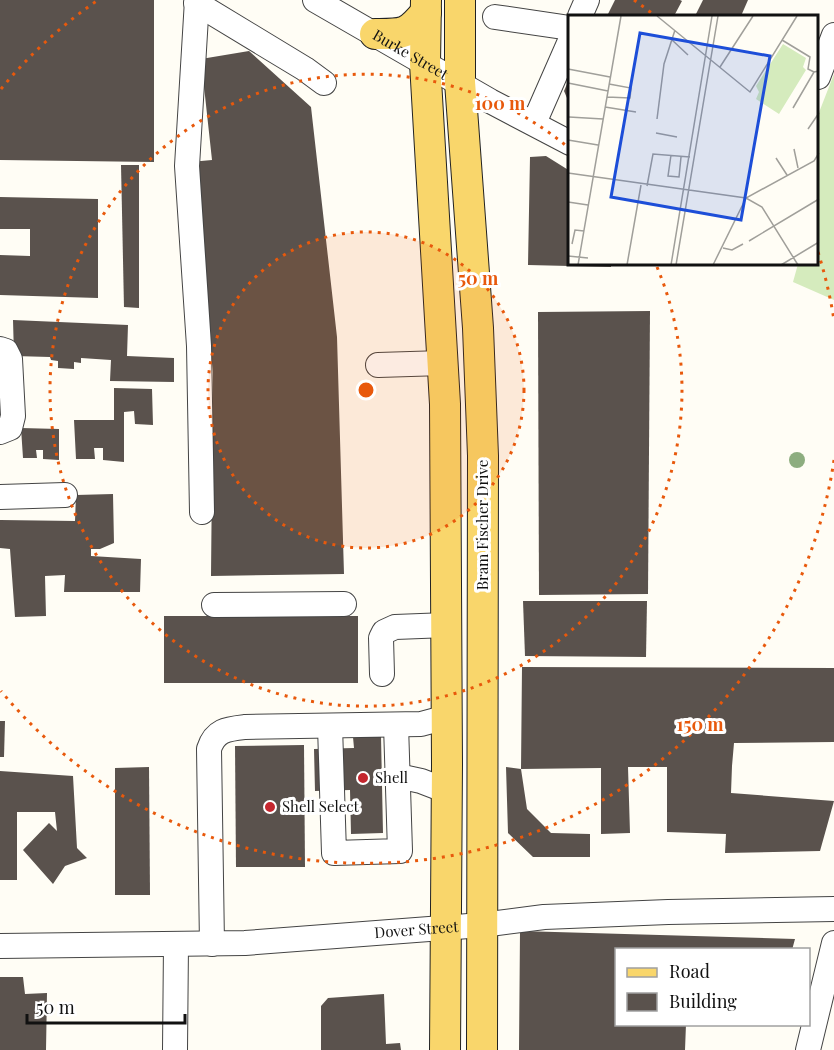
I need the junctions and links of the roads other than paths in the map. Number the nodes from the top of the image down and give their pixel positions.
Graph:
1 (315, 0) edge
2 (587, 0) edge
3 (197, 2) edge
4 (426, 6) edge
5 (459, 9) edge
6 (495, 9) edge
7 (580, 15) edge
8 (568, 27) edge
9 (375, 34) junction
10 (834, 35) edge
11 (568, 46) edge
12 (425, 63) junction
13 (819, 74) edge
14 (460, 82) junction
15 (324, 83) dead end
16 (534, 123) junction
17 (568, 142) edge
18 (0, 349) edge
19 (443, 363) junction
20 (378, 365) dead end
21 (0, 432) edge
22 (65, 495) dead end
23 (0, 497) edge
24 (202, 512) dead end
25 (345, 604) dead end
26 (214, 605) dead end
27 (447, 626) junction
28 (382, 674) dead end
29 (447, 717) junction
30 (396, 725) junction
31 (330, 726) junction
32 (398, 776) junction
33 (447, 790) junction
34 (834, 909) edge
35 (482, 925) junction
36 (444, 928) junction
37 (834, 943) edge
38 (212, 944) junction
39 (176, 945) junction
40 (0, 946) edge
41 (175, 1050) edge
42 (445, 1050) edge
43 (482, 1050) edge
44 (808, 1050) edge

1 - 9 street, Burke Street
2 - 7 street
3 - 15 street
3 - 24 street
4 - 9 main road
4 - 12 main road
5 - 6 street
5 - 14 main road, Bram Fischer Drive
6 - 8 street
9 - 12 street, Burke Street
10 - 13 street
11 - 16 street
12 - 14 street, Burke Street
12 - 19 main road
14 - 16 street, Burke Street
14 - 35 main road, Bram Fischer Drive
16 - 17 street, Burke Street
18 - 21 street
19 - 20 street
19 - 27 main road
22 - 23 street
25 - 26 street
27 - 28 street
27 - 29 main road
29 - 30 street
29 - 33 main road
30 - 31 street
30 - 32 street
31 - 32 street
31 - 38 street
32 - 33 street
33 - 36 main road
34 - 35 street, Dover Street
35 - 36 street, Dover Street
35 - 43 main road, Bram Fischer Drive
36 - 38 street, Dover Street
36 - 42 main road
37 - 44 street
38 - 39 street, Dover Street
39 - 40 street, Dover Street
39 - 41 street

